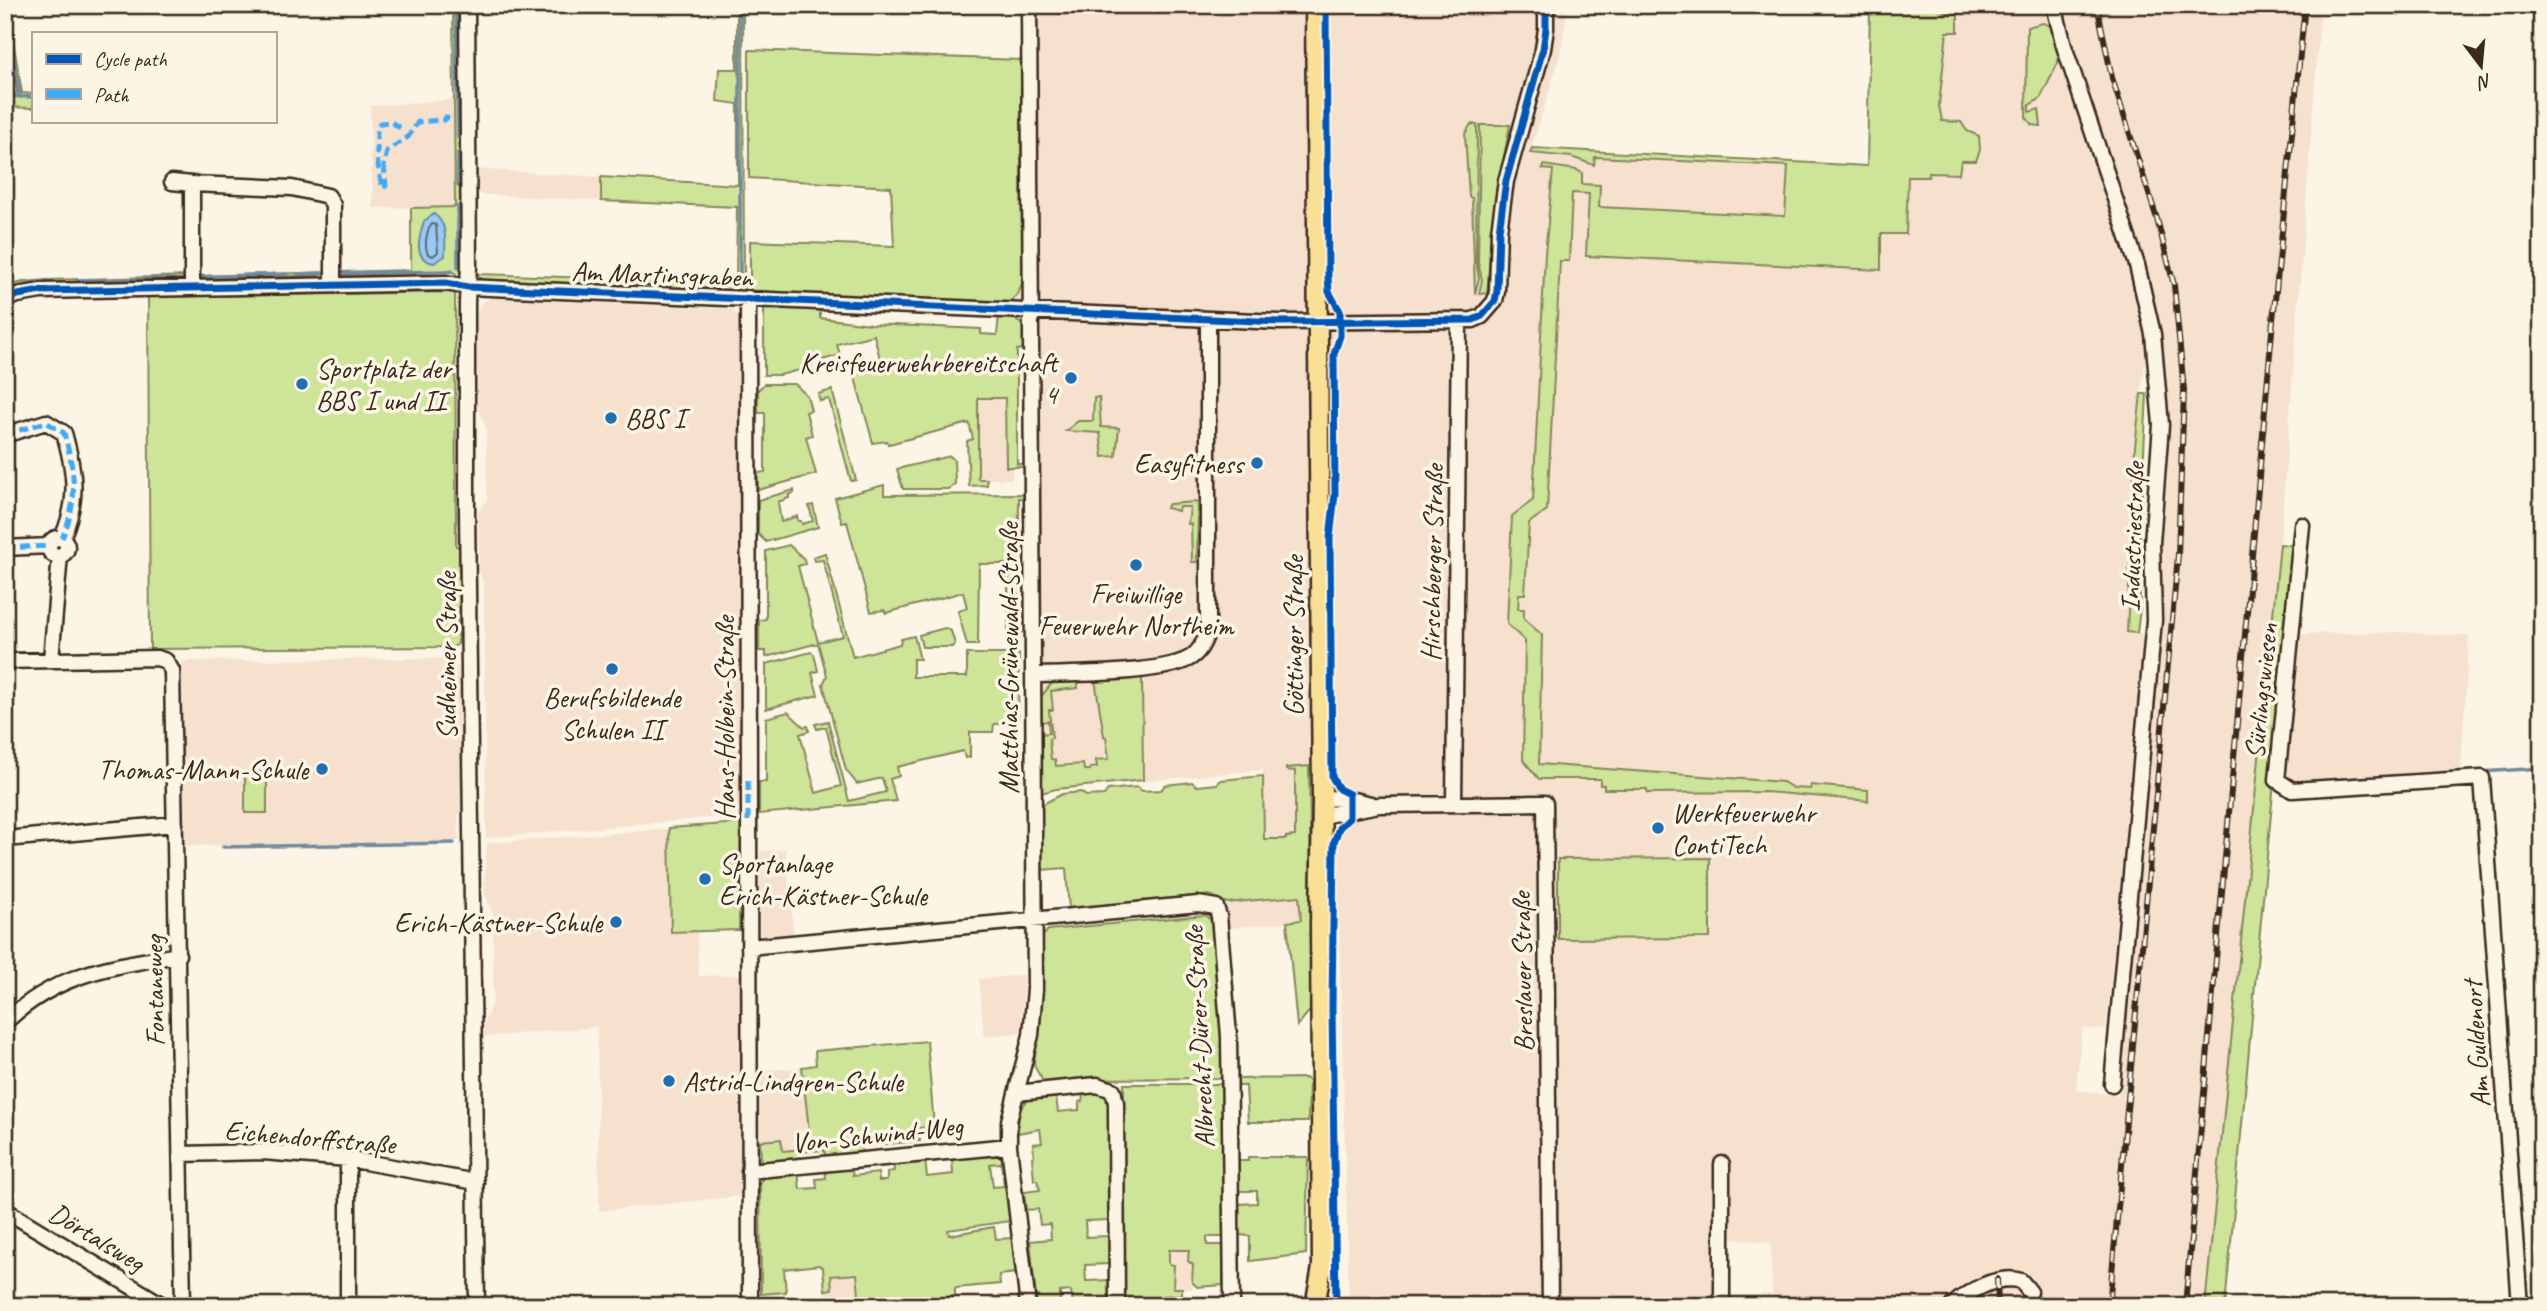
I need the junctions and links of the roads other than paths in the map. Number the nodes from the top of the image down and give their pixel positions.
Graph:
1 (467, 5) edge
2 (1029, 5) edge
3 (1315, 5) edge
4 (1546, 5) edge
5 (2054, 5) edge
6 (173, 182) dead end
7 (192, 184) junction
8 (333, 285) junction
9 (468, 287) junction
10 (192, 288) junction
11 (748, 298) junction
12 (5, 300) edge
13 (1033, 311) junction
14 (1208, 319) junction
15 (1459, 321) junction
16 (1318, 322) junction
17 (5, 435) edge
18 (2302, 524) dead end
19 (5, 548) edge
20 (54, 551) junction
21 (51, 660) junction
22 (5, 661) edge
23 (1033, 675) junction
24 (2482, 778) joint
25 (1454, 804) junction
26 (1321, 807) junction
27 (175, 824) junction
28 (5, 839) edge
29 (1034, 920) junction
30 (748, 947) junction
31 (178, 955) junction
32 (5, 1021) edge
33 (2112, 1084) dead end
34 (1016, 1093) junction
35 (1009, 1146) junction
36 (181, 1154) junction
37 (348, 1159) junction
38 (1722, 1164) dead end
39 (749, 1171) junction
40 (475, 1182) junction
41 (5, 1210) edge
42 (1322, 1267) junction
43 (2030, 1293) dead end
44 (164, 1306) edge
45 (183, 1306) edge
46 (348, 1306) edge
47 (477, 1306) edge
48 (750, 1306) edge
49 (1028, 1306) edge
50 (1117, 1306) edge
51 (1232, 1306) edge
52 (1315, 1306) edge
53 (1326, 1306) edge
54 (1550, 1306) edge
55 (1723, 1306) edge
56 (1952, 1306) edge
57 (2520, 1306) edge

1 - 9 street, Sudheimer Straße
2 - 13 street, Matthias-Grünewald-Straße
3 - 16 main road, Göttinger Straße
4 - 15 street
5 - 33 street, Industriestraße
6 - 7 street
7 - 8 street
7 - 10 street
8 - 9 street, Am Martinsgraben
8 - 10 street, Am Martinsgraben
9 - 11 street, Am Martinsgraben
9 - 40 street, Sudheimer Straße
10 - 12 street, Am Martinsgraben
11 - 13 street, Am Martinsgraben
11 - 30 street, Hans-Holbein-Straße
13 - 14 street, Am Martinsgraben
13 - 23 street, Matthias-Grünewald-Straße
14 - 16 street, Am Martinsgraben
14 - 23 street
15 - 16 street, Am Martinsgraben
15 - 25 street, Hirschberger Straße
16 - 26 main road, Göttinger Straße
17 - 20 street
18 - 24 street, Sürlingswiesen
19 - 20 street
20 - 21 street
21 - 22 street
21 - 27 street, Fontaneweg
23 - 29 street, Matthias-Grünewald-Straße
24 - 57 street, Am Guldenort
25 - 26 street, Breslauer Straße
25 - 54 street, Breslauer Straße
26 - 42 main road, Göttinger Straße
27 - 28 street
27 - 31 street, Fontaneweg
29 - 30 street
29 - 34 street, Matthias-Grünewald-Straße
29 - 51 street, Albrecht-Dürer-Straße
30 - 39 street, Hans-Holbein-Straße
31 - 32 street
31 - 36 street, Fontaneweg
34 - 35 street, Matthias-Grünewald-Straße
34 - 50 street
35 - 39 street, Von-Schwind-Weg
35 - 49 street, Matthias-Grünewald-Straße
36 - 37 street, Eichendorffstraße
36 - 45 street, Fontaneweg
37 - 40 street, Eichendorffstraße
37 - 46 street
38 - 55 street
39 - 48 street, Hans-Holbein-Straße
40 - 47 street, Sudheimer Straße
41 - 44 street, Dörtalsweg
42 - 52 main road, Göttinger Straße
42 - 53 main road, Göttinger Straße
43 - 56 street

